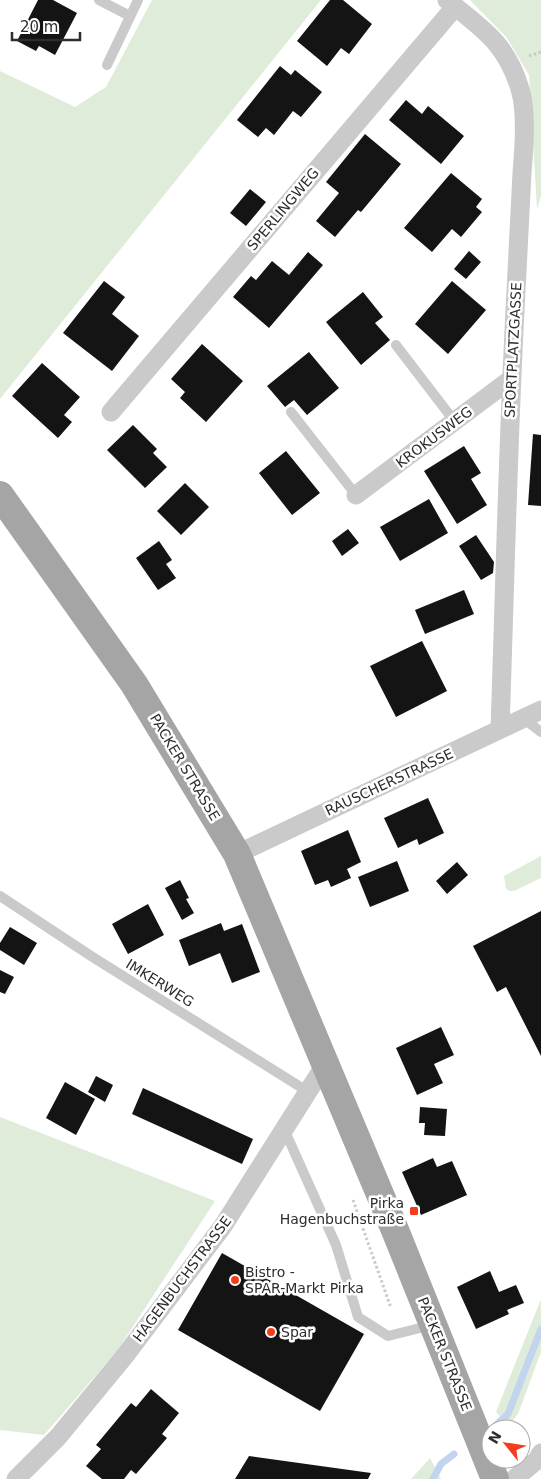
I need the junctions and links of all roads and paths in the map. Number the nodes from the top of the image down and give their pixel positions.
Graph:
1 (99, 0) edge
2 (138, 0) edge
3 (451, 3) edge
4 (130, 16) junction
5 (107, 65) dead end
6 (396, 345) dead end
7 (512, 379) junction
8 (111, 412) dead end
9 (291, 412) dead end
10 (455, 422) junction
11 (0, 495) edge
12 (356, 495) joint
13 (541, 710) edge
14 (523, 718) junction
15 (500, 729) junction
16 (541, 732) edge
17 (237, 854) junction
18 (0, 896) edge
19 (326, 1064) junction
20 (307, 1091) junction
21 (284, 1129) junction
22 (352, 1197) dead end
23 (391, 1308) dead end
24 (433, 1325) junction
25 (541, 1453) edge
26 (16, 1479) edge
27 (495, 1479) edge
28 (514, 1479) edge

1 - 4 lane
2 - 4 lane
3 - 7 street, SPORTPLATZGASSE
3 - 8 street, SPERLINGWEG
4 - 5 lane
6 - 10 lane
7 - 10 street, KROKUSWEG
7 - 15 street, SPORTPLATZGASSE
9 - 12 lane
10 - 12 street, KROKUSWEG
11 - 17 main road, PACKER STRASSE
13 - 14 street, RAUSCHERSTRASSE
14 - 15 street, RAUSCHERSTRASSE
14 - 16 lane
15 - 17 street, RAUSCHERSTRASSE
17 - 19 main road, PACKER STRASSE
18 - 20 lane, IMKERWEG
19 - 20 street, HAGENBUCHSTRASSE
19 - 24 main road, PACKER STRASSE
20 - 21 street, HAGENBUCHSTRASSE
21 - 24 lane
21 - 26 street, HAGENBUCHSTRASSE
22 - 23 path
24 - 27 main road, PACKER STRASSE
25 - 28 street

